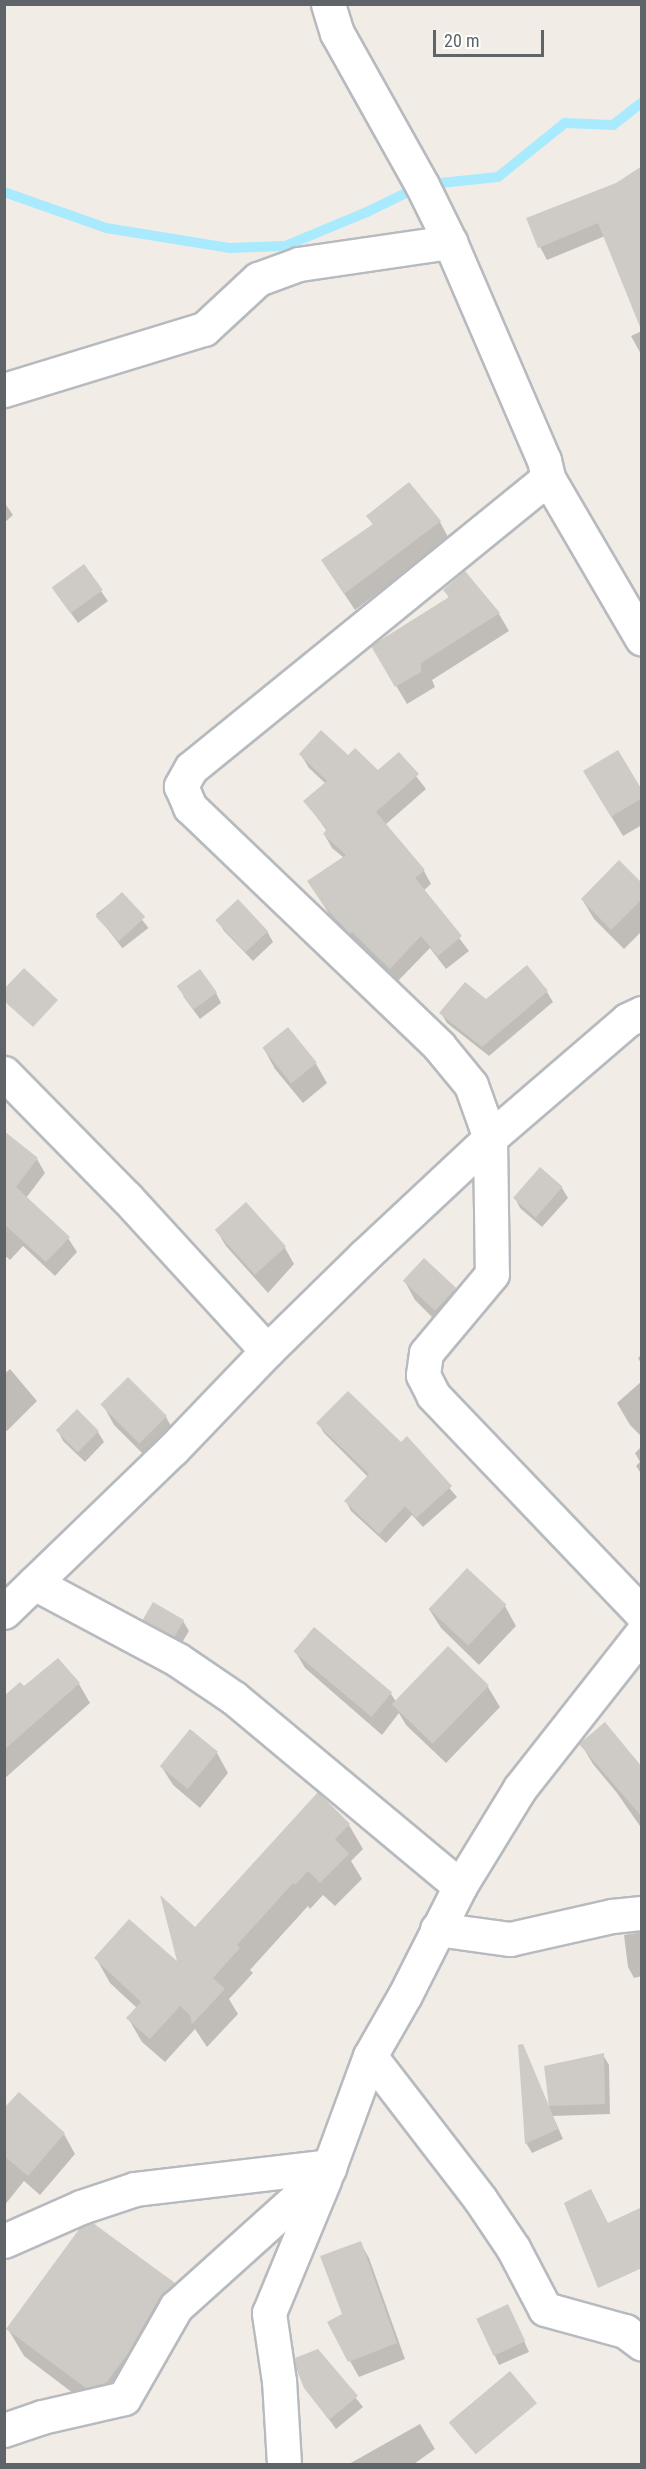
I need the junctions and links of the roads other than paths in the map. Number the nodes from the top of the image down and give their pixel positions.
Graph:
1 (328, 4) edge
2 (450, 242) junction
3 (4, 390) edge
4 (548, 478) junction
5 (642, 639) edge
6 (642, 1013) edge
7 (4, 1073) edge
8 (490, 1138) junction
9 (267, 1351) junction
10 (34, 1583) junction
11 (4, 1612) edge
12 (642, 1614) edge
13 (642, 1633) edge
14 (460, 1886) junction
15 (642, 1913) edge
16 (437, 1929) junction
17 (370, 2056) junction
18 (329, 2168) junction
19 (4, 2241) edge
20 (642, 2344) edge
21 (4, 2430) edge
22 (284, 2464) edge

1 - 2 street
2 - 3 street
2 - 4 street
4 - 5 street
4 - 8 street
6 - 8 street
7 - 9 street
8 - 9 street
8 - 12 street
9 - 10 street
10 - 11 street
10 - 14 street
13 - 14 street
14 - 16 street
15 - 16 street
16 - 17 street
17 - 18 street
17 - 20 street
18 - 19 street
18 - 21 street
18 - 22 street

